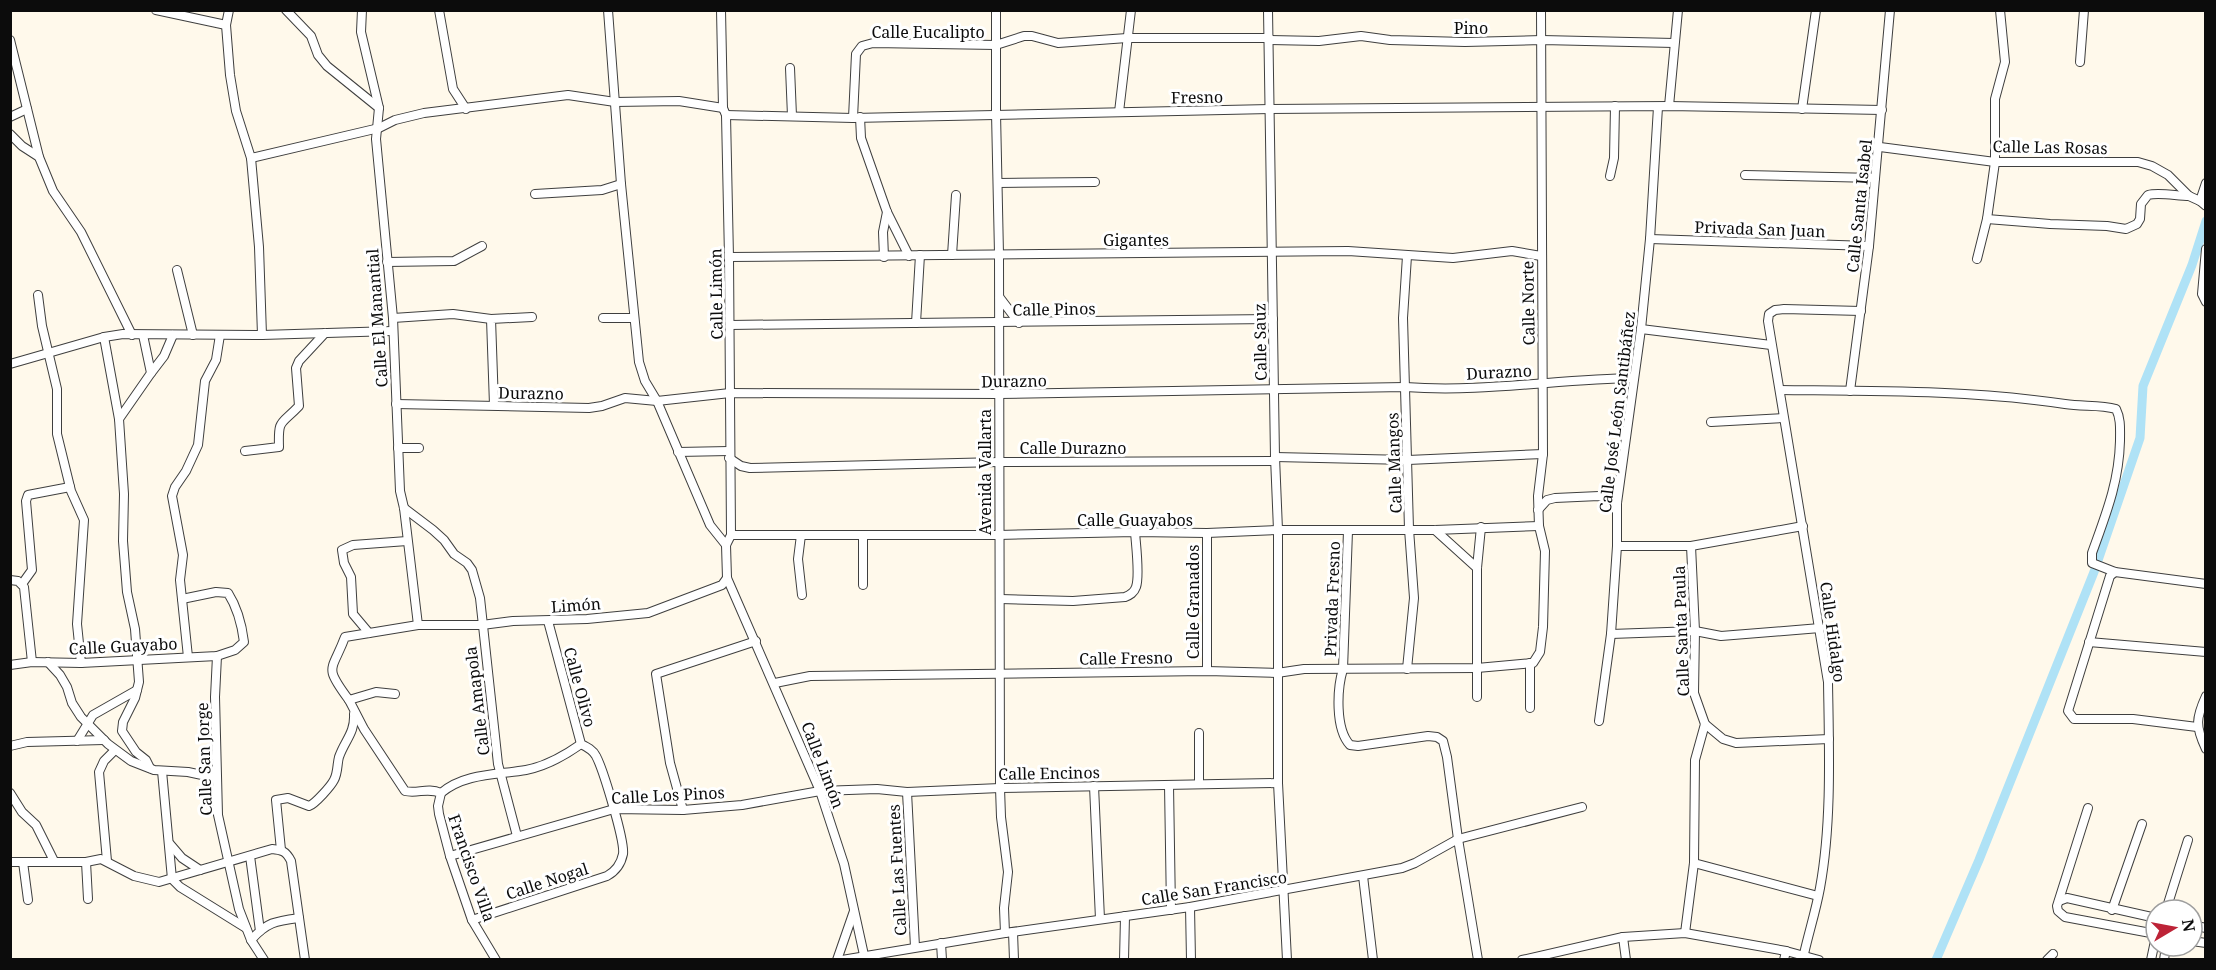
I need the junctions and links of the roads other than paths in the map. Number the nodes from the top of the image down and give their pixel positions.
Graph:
1 (156, 10) edge
2 (229, 10) edge
3 (286, 10) edge
4 (362, 10) edge
5 (439, 10) edge
6 (608, 10) edge
7 (722, 10) edge
8 (996, 10) edge
9 (1131, 10) edge
10 (1268, 10) edge
11 (1541, 10) edge
12 (1678, 10) edge
13 (1816, 10) edge
14 (1890, 10) edge
15 (2000, 10) edge
16 (2084, 10) edge
17 (226, 26) junction
18 (1127, 38) junction
19 (1269, 39) junction
20 (10, 40) edge
21 (1542, 40) junction
22 (1674, 43) junction
23 (996, 45) junction
24 (2080, 62) dead end
25 (790, 68) dead end
26 (615, 102) junction
27 (1615, 106) junction
28 (1669, 106) junction
29 (1658, 107) junction
30 (379, 108) junction
31 (1543, 108) junction
32 (466, 109) junction
33 (1270, 109) junction
34 (1802, 109) junction
35 (27, 110) junction
36 (1882, 110) junction
37 (724, 112) junction
38 (1119, 112) junction
39 (996, 113) junction
40 (792, 116) junction
41 (10, 117) edge
42 (857, 117) junction
43 (379, 128) junction
44 (10, 134) edge
45 (1880, 147) junction
46 (39, 157) junction
47 (251, 159) junction
48 (1995, 162) junction
49 (1745, 175) dead end
50 (1610, 176) dead end
51 (1875, 178) junction
52 (1095, 182) dead end
53 (998, 183) junction
54 (2205, 183) edge
55 (621, 184) junction
56 (535, 194) dead end
57 (956, 195) dead end
58 (2189, 196) junction
59 (2204, 204) edge
60 (887, 212) junction
61 (1987, 219) junction
62 (1650, 238) junction
63 (482, 246) dead end
64 (1869, 246) junction
65 (2205, 249) edge
66 (1272, 253) junction
67 (920, 255) junction
68 (952, 255) junction
69 (999, 255) junction
70 (909, 256) junction
71 (1407, 256) junction
72 (1541, 256) junction
73 (729, 257) junction
74 (884, 257) junction
75 (1977, 259) dead end
76 (387, 262) junction
77 (177, 270) dead end
78 (38, 295) dead end
79 (999, 298) junction
80 (2205, 302) edge
81 (1861, 311) junction
82 (531, 317) dead end
83 (393, 318) junction
84 (603, 318) dead end
85 (634, 318) junction
86 (491, 319) junction
87 (1273, 319) junction
88 (916, 323) junction
89 (1000, 323) junction
90 (1019, 323) junction
91 (730, 326) junction
92 (1641, 329) junction
93 (392, 332) junction
94 (325, 333) junction
95 (262, 334) junction
96 (132, 335) junction
97 (143, 335) junction
98 (174, 335) junction
99 (193, 335) junction
100 (220, 335) junction
101 (104, 337) junction
102 (1771, 345) junction
103 (49, 352) junction
104 (10, 364) edge
105 (151, 373) junction
106 (1634, 378) junction
107 (1543, 383) junction
108 (1405, 387) junction
109 (1274, 390) junction
110 (1780, 390) junction
111 (1850, 391) junction
112 (730, 393) junction
113 (999, 394) junction
114 (657, 401) junction
115 (396, 404) junction
116 (494, 405) junction
117 (1783, 418) junction
118 (119, 419) junction
119 (1711, 422) dead end
120 (398, 448) junction
121 (418, 448) dead end
122 (245, 451) dead end
123 (678, 452) junction
124 (1543, 453) junction
125 (729, 454) junction
126 (1275, 459) junction
127 (1408, 460) junction
128 (999, 462) junction
129 (750, 468) junction
130 (730, 478) junction
131 (1540, 482) junction
132 (70, 487) junction
133 (1555, 498) junction
134 (1617, 502) junction
135 (404, 508) junction
136 (1538, 510) junction
137 (1539, 526) junction
138 (1803, 526) junction
139 (1481, 527) junction
140 (1409, 529) junction
141 (1278, 530) junction
142 (1435, 530) junction
143 (1348, 531) junction
144 (1135, 532) junction
145 (1207, 533) junction
146 (731, 535) junction
147 (801, 535) junction
148 (863, 535) junction
149 (998, 535) junction
150 (407, 541) junction
151 (726, 544) junction
152 (1617, 546) junction
153 (1691, 546) junction
154 (1477, 568) junction
155 (2115, 572) junction
156 (727, 578) junction
157 (10, 580) edge
158 (22, 584) junction
159 (2205, 584) edge
160 (863, 585) dead end
161 (802, 595) dead end
162 (182, 599) junction
163 (1000, 599) junction
164 (548, 621) junction
165 (418, 625) junction
166 (482, 625) junction
167 (1821, 628) junction
168 (1695, 631) junction
169 (369, 633) junction
170 (1611, 634) junction
171 (756, 641) junction
172 (2089, 642) junction
173 (2205, 652) edge
174 (217, 656) junction
175 (188, 657) junction
176 (139, 660) junction
177 (32, 662) junction
178 (48, 662) junction
179 (81, 663) junction
180 (1532, 663) junction
181 (10, 665) edge
182 (1477, 668) junction
183 (1343, 669) junction
184 (1407, 669) junction
185 (1207, 671) junction
186 (1001, 673) junction
187 (1277, 673) junction
188 (775, 682) junction
189 (137, 690) junction
190 (395, 694) dead end
191 (2205, 696) edge
192 (1478, 697) dead end
193 (349, 700) junction
194 (1530, 708) dead end
195 (354, 709) junction
196 (1599, 721) dead end
197 (87, 723) junction
198 (1705, 724) junction
199 (2197, 727) junction
200 (1199, 733) dead end
201 (1829, 739) junction
202 (104, 740) junction
203 (77, 741) junction
204 (581, 744) junction
205 (10, 746) edge
206 (2205, 748) edge
207 (115, 750) junction
208 (150, 768) junction
209 (162, 771) junction
210 (500, 773) junction
211 (216, 778) junction
212 (1278, 783) junction
213 (1199, 784) junction
214 (1169, 785) junction
215 (1094, 786) junction
216 (1000, 788) junction
217 (820, 791) junction
218 (907, 792) junction
219 (10, 793) edge
220 (441, 793) junction
221 (1582, 807) dead end
222 (2088, 808) dead end
223 (614, 809) junction
224 (683, 810) junction
225 (2142, 824) dead end
226 (517, 836) junction
227 (1458, 839) junction
228 (2188, 840) dead end
229 (170, 844) junction
230 (281, 850) junction
231 (250, 856) junction
232 (450, 856) junction
233 (622, 858) joint
234 (54, 861) junction
235 (107, 861) junction
236 (10, 862) edge
237 (23, 862) junction
238 (86, 862) junction
239 (228, 862) junction
240 (1694, 863) junction
241 (200, 870) junction
242 (1363, 876) junction
243 (172, 879) junction
244 (1285, 890) junction
245 (1818, 896) junction
246 (2170, 898) edge
247 (88, 899) dead end
248 (28, 900) dead end
249 (2059, 901) junction
250 (1190, 907) junction
251 (854, 910) junction
252 (1171, 910) junction
253 (2112, 910) junction
254 (1125, 916) junction
255 (2144, 916) edge
256 (299, 918) junction
257 (472, 920) junction
258 (1100, 920) junction
259 (246, 928) junction
260 (260, 931) junction
261 (1009, 933) junction
262 (1685, 933) junction
263 (2144, 933) edge
264 (1623, 937) junction
265 (251, 940) junction
266 (941, 943) junction
267 (915, 947) junction
268 (1786, 951) junction
269 (1804, 954) junction
270 (864, 957) edge
271 (1543, 957) edge
272 (495, 959) edge
273 (264, 960) edge
274 (305, 960) edge
275 (501, 960) edge
276 (837, 960) edge
277 (842, 960) edge
278 (942, 960) edge
279 (1014, 960) edge
280 (1124, 960) edge
281 (1191, 960) edge
282 (1287, 960) edge
283 (1373, 960) edge
284 (1478, 960) edge
285 (1522, 960) edge
286 (1626, 960) edge
287 (1784, 960) edge
288 (1819, 960) edge

1 - 17 street
2 - 17 street
3 - 30 street
4 - 30 street, Calle El Manantial
5 - 32 street
6 - 26 street
7 - 37 street, Calle Limón
8 - 23 street, Avenida Vallarta
9 - 18 street
10 - 19 street, Calle Sauz
11 - 21 street, Calle Norte
12 - 22 street
13 - 34 street
14 - 36 street, Calle Santa Isabel
15 - 48 street
16 - 24 street
17 - 47 street
18 - 19 street, Pino
18 - 23 street, Pino
18 - 38 street
19 - 21 street, Pino
19 - 33 street, Calle Sauz
20 - 35 street
21 - 22 street, Pino
21 - 31 street, Calle Norte
22 - 28 street
23 - 39 street, Avenida Vallarta
23 - 42 street, Calle Eucalipto
25 - 40 street
26 - 32 street, Fresno
26 - 37 street, Fresno
26 - 55 street
27 - 29 street, Fresno
27 - 31 street, Fresno
27 - 50 street
28 - 29 street, Fresno
28 - 34 street
29 - 62 street, Calle José León Santibáñez
30 - 43 street, Calle El Manantial
31 - 33 street, Fresno
31 - 72 street, Calle Norte
32 - 43 street, Fresno
33 - 38 street, Fresno
33 - 66 street, Calle Sauz
34 - 36 street
35 - 41 street
35 - 46 street
36 - 45 street, Calle Santa Isabel
37 - 40 street, Fresno
37 - 73 street, Calle Limón
38 - 39 street, Fresno
39 - 42 street, Fresno
39 - 53 street, Avenida Vallarta
40 - 42 street, Fresno
42 - 60 street
43 - 47 street, Fresno
43 - 76 street, Calle El Manantial
44 - 46 street
45 - 48 street, Calle Las Rosas
45 - 51 street, Calle Santa Isabel
46 - 96 street
47 - 95 street
48 - 58 street, Calle Las Rosas
48 - 61 street
49 - 51 street
51 - 64 street, Calle Santa Isabel
52 - 53 street
53 - 69 street, Avenida Vallarta
54 - 59 street
55 - 56 street
55 - 85 street
57 - 68 street
58 - 59 street, Calle Las Rosas
58 - 61 street
60 - 70 street
60 - 74 street
61 - 75 street
62 - 64 street, Privada San Juan
62 - 92 street, Calle José León Santibáñez
63 - 76 street
64 - 81 street, Calle Santa Isabel
65 - 80 street
66 - 69 street, Gigantes
66 - 71 street, Gigantes
66 - 87 street, Calle Sauz
67 - 68 street, Gigantes
67 - 70 street, Gigantes
67 - 88 street
68 - 69 street, Gigantes
69 - 79 street, Avenida Vallarta
70 - 74 street, Gigantes
71 - 72 street, Gigantes
71 - 108 street, Calle Mangos
72 - 107 street, Calle Norte
73 - 74 street, Gigantes
73 - 91 street, Calle Limón
76 - 83 street, Calle El Manantial
77 - 99 street
78 - 103 street
79 - 89 street, Avenida Vallarta
79 - 90 street
81 - 102 street, Calle Hidalgo
81 - 111 street, Calle Santa Isabel
82 - 86 street
83 - 86 street
83 - 93 street, Calle El Manantial
84 - 85 street
85 - 114 street
86 - 116 street
87 - 90 street, Calle Pinos
87 - 109 street, Calle Sauz
88 - 89 street, Calle Pinos
88 - 91 street, Calle Pinos
89 - 90 street, Calle Pinos
89 - 113 street, Avenida Vallarta
91 - 112 street, Calle Limón
92 - 102 street
92 - 106 street, Calle José León Santibáñez
93 - 94 street
93 - 115 street, Calle El Manantial
94 - 95 street
94 - 122 street
95 - 100 street
96 - 97 street
96 - 101 street
97 - 98 street
97 - 105 street
98 - 99 street
98 - 105 street
99 - 100 street
100 - 162 street
101 - 103 street
101 - 118 street
102 - 110 street, Calle Hidalgo
103 - 104 street
103 - 132 street
105 - 118 street
106 - 107 street, Durazno
106 - 134 street, Calle José León Santibáñez
107 - 108 street, Durazno
107 - 124 street, Calle Norte
108 - 109 street, Durazno
108 - 127 street, Calle Mangos
109 - 113 street, Durazno
109 - 126 street, Calle Sauz
110 - 111 street
110 - 117 street, Calle Hidalgo
111 - 155 street
112 - 113 street, Durazno
112 - 114 street, Durazno
112 - 125 street, Calle Limón
113 - 128 street, Avenida Vallarta
114 - 116 street, Durazno
114 - 123 street
115 - 116 street, Durazno
115 - 120 street, Calle El Manantial
117 - 119 street
117 - 138 street, Calle Hidalgo
118 - 176 street
120 - 121 street
120 - 135 street, Calle El Manantial
123 - 125 street
123 - 151 street
124 - 127 street, Calle Durazno
124 - 131 street, Calle Norte
125 - 129 street, Calle Durazno
125 - 130 street, Calle Limón
126 - 127 street, Calle Durazno
126 - 128 street, Calle Durazno
126 - 141 street, Calle Sauz
127 - 140 street, Calle Mangos
128 - 129 street, Calle Durazno
128 - 149 street, Avenida Vallarta
129 - 130 street
130 - 146 street, Calle Limón
131 - 133 street
131 - 136 street, Calle Norte
132 - 158 street
132 - 179 street
133 - 134 street
133 - 136 street
134 - 152 street, Calle José León Santibáñez
135 - 150 street, Calle El Manantial
135 - 166 street, Calle Amapola
136 - 137 street, Calle Norte
137 - 139 street, Calle Guayabos
137 - 180 street, Calle Norte
138 - 153 street, Calle Santa Paula
138 - 167 street, Calle Hidalgo
139 - 142 street, Calle Guayabos
139 - 154 street
140 - 142 street, Calle Guayabos
140 - 143 street, Calle Guayabos
140 - 184 street, Calle Mangos
141 - 143 street, Calle Guayabos
141 - 145 street, Calle Guayabos
141 - 187 street, Calle Sauz
142 - 154 street
143 - 183 street, Privada Fresno
144 - 145 street, Calle Guayabos
144 - 149 street, Calle Guayabos
144 - 163 street
145 - 185 street, Calle Granados
146 - 147 street, Calle Guayabos
146 - 151 street
147 - 148 street, Calle Guayabos
147 - 161 street
148 - 149 street, Calle Guayabos
148 - 160 street
149 - 163 street, Avenida Vallarta
150 - 165 street, Calle El Manantial
150 - 169 street
151 - 156 street
152 - 153 street
152 - 170 street, Calle José León Santibáñez
153 - 168 street, Calle Santa Paula
154 - 182 street
155 - 159 street
155 - 172 street
156 - 164 street, Limón
156 - 171 street, Calle Limón
157 - 158 street
158 - 177 street
162 - 174 street, Calle Guayabo
162 - 175 street
163 - 186 street, Avenida Vallarta
164 - 166 street, Limón
164 - 204 street, Calle Olivo
165 - 166 street, Limón
165 - 169 street
166 - 210 street, Calle Amapola
167 - 168 street
167 - 201 street, Calle Hidalgo
168 - 170 street
168 - 198 street, Calle Santa Paula
169 - 193 street, Francisco Villa
170 - 196 street, Calle José León Santibáñez
171 - 188 street, Calle Limón
171 - 224 street
172 - 173 street
172 - 199 street
174 - 175 street, Calle Guayabo
174 - 211 street, Calle San Jorge
175 - 176 street, Calle Guayabo
176 - 179 street, Calle Guayabo
176 - 189 street
177 - 178 street, Calle Guayabo
177 - 181 street, Calle Guayabo
178 - 179 street, Calle Guayabo
178 - 197 street
180 - 182 street, Calle Fresno
180 - 194 street, Calle Norte
182 - 184 street, Calle Fresno
182 - 192 street
183 - 184 street, Calle Fresno
183 - 187 street, Calle Fresno
183 - 227 street, Privada Fresno
185 - 186 street, Calle Fresno
185 - 187 street, Calle Fresno
186 - 188 street, Calle Fresno
186 - 216 street, Avenida Vallarta
187 - 212 street, Calle Sauz
188 - 217 street, Calle Limón
189 - 197 street
189 - 208 street
190 - 193 street
191 - 199 street
193 - 195 street, Francisco Villa
195 - 220 street, Francisco Villa
195 - 230 street
197 - 202 street
197 - 203 street
198 - 201 street
198 - 240 street
199 - 206 street
200 - 213 street
201 - 245 street, Calle Hidalgo
202 - 203 street
202 - 207 street
203 - 205 street
204 - 210 street
204 - 223 street, Calle Olivo
207 - 208 street
207 - 235 street
208 - 209 street
209 - 211 street
209 - 229 street
210 - 220 street
210 - 226 street, Calle Amapola
211 - 239 street, Calle San Jorge
212 - 213 street, Calle Encinos
212 - 244 street, Calle Sauz
213 - 214 street, Calle Encinos
214 - 215 street, Calle Encinos
214 - 252 street
215 - 216 street, Calle Encinos
215 - 258 street
216 - 218 street, Calle Encinos
216 - 261 street, Avenida Vallarta
217 - 218 street, Calle Encinos
217 - 224 street, Calle Los Pinos
217 - 251 street, Calle Limón
218 - 267 street, Calle Las Fuentes
219 - 234 street
220 - 232 street, Francisco Villa
221 - 227 street, Calle San Francisco
222 - 249 street
223 - 224 street, Calle Los Pinos
223 - 226 street, Calle Los Pinos
223 - 233 street, Calle Olivo
225 - 253 street
226 - 232 street, Calle Los Pinos
227 - 242 street, Calle San Francisco
227 - 284 street
228 - 246 street
229 - 241 street
229 - 243 street
230 - 231 street
230 - 256 street
231 - 239 street
231 - 260 street
232 - 257 street, Francisco Villa
233 - 257 street, Calle Nogal
234 - 237 street
234 - 238 street
235 - 238 street
235 - 243 street
236 - 237 street
237 - 248 street
238 - 247 street
239 - 241 street
239 - 259 street, Calle San Jorge
240 - 245 street
240 - 262 street
241 - 243 street
242 - 244 street, Calle San Francisco
242 - 283 street
243 - 259 street
244 - 250 street, Calle San Francisco
244 - 282 street, Calle Sauz
245 - 269 street, Calle Hidalgo
249 - 253 street
249 - 263 street
250 - 252 street, Calle San Francisco
250 - 281 street
251 - 270 street, Calle Limón
251 - 276 street
252 - 254 street, Calle San Francisco
253 - 255 street
254 - 258 street, Calle San Francisco
254 - 280 street
256 - 260 street
256 - 274 street
257 - 272 street, Francisco Villa
258 - 261 street, Calle San Francisco
259 - 265 street, Calle San Jorge
260 - 265 street
261 - 266 street, Calle San Francisco
261 - 279 street, Avenida Vallarta
262 - 264 street
262 - 268 street
264 - 271 street
264 - 286 street
265 - 273 street, Calle San Jorge
266 - 267 street, Calle San Francisco
266 - 278 street
267 - 270 street, Calle San Francisco
268 - 269 street
268 - 287 street
269 - 288 street
270 - 277 street, Calle San Francisco
271 - 285 street
272 - 275 street

